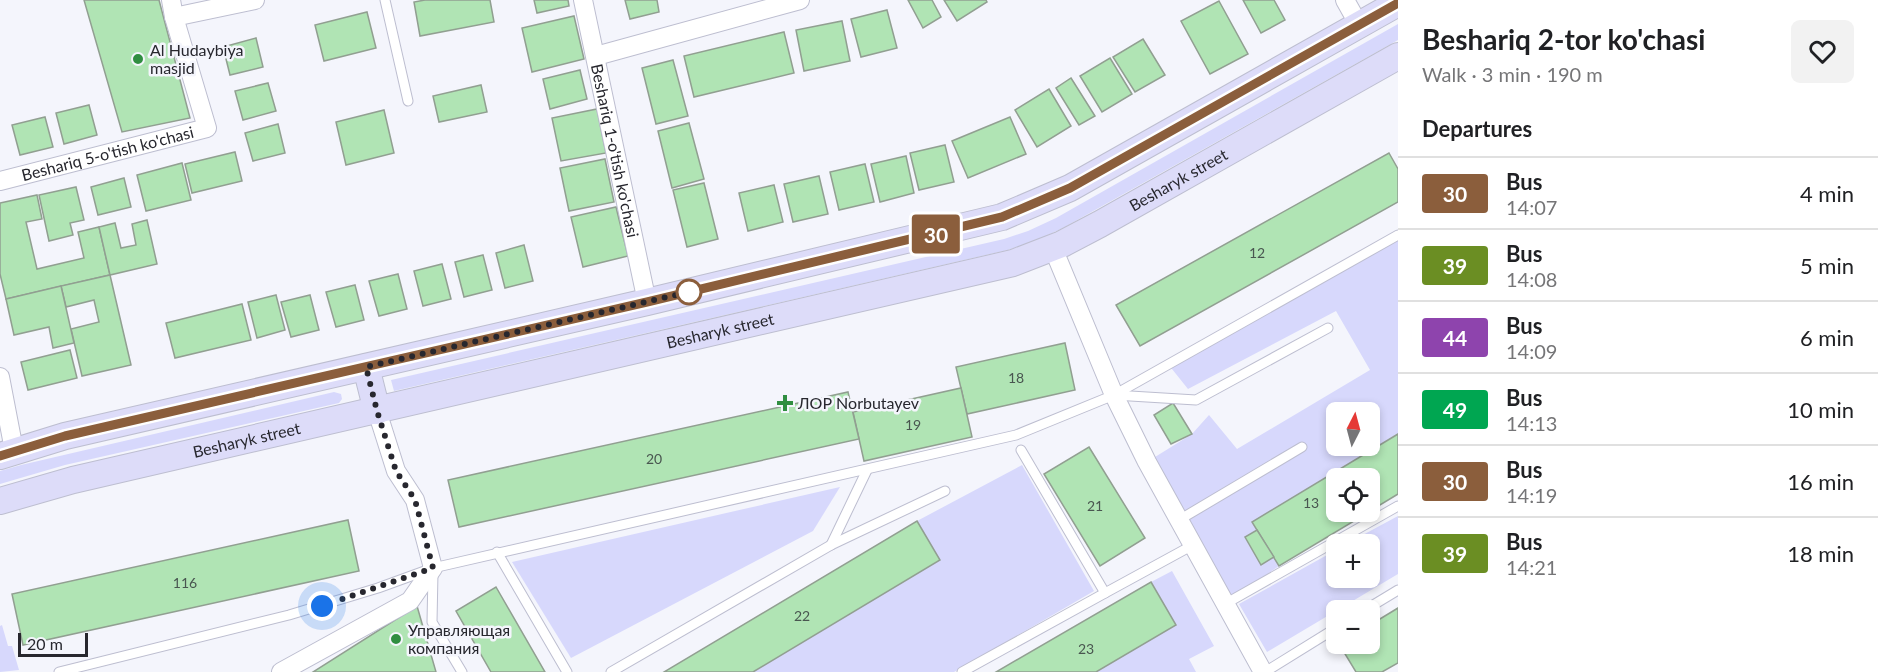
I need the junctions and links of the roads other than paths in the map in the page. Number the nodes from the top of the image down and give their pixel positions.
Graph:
1 (255, 0) edge
2 (385, 0) edge
3 (583, 0) edge
4 (800, 0) edge
5 (1345, 0) edge
6 (1398, 3) edge
7 (172, 8) edge
8 (1359, 25) junction
9 (596, 56) junction
10 (1398, 56) edge
11 (408, 100) dead end
12 (0, 181) edge
13 (1398, 235) edge
14 (1053, 248) junction
15 (647, 302) junction
16 (1328, 328) dead end
17 (366, 367) junction
18 (0, 377) edge
19 (1114, 394) junction
20 (377, 411) junction
21 (1302, 447) dead end
22 (1021, 450) dead end
23 (7, 453) edge
24 (867, 470) junction
25 (945, 491) dead end
26 (0, 501) edge
27 (1398, 506) edge
28 (1179, 520) junction
29 (831, 545) junction
30 (1193, 545) junction
31 (497, 552) junction
32 (433, 568) junction
33 (1398, 590) edge
34 (1105, 593) junction
35 (1380, 601) edge
36 (1225, 604) junction
37 (1326, 634) edge
38 (59, 672) edge
39 (281, 672) edge
40 (462, 672) edge
41 (567, 672) edge
42 (611, 672) edge
43 (962, 672) edge
44 (1264, 672) edge

1 - 7 street, Beshariq 5-o'tish ko'chasi
2 - 11 lane
3 - 9 street, Beshariq 1-o'tish ko'chasi
4 - 9 street
5 - 8 street
6 - 8 main road
7 - 12 street, Beshariq 5-o'tish ko'chasi
8 - 15 main road
9 - 15 street, Beshariq 1-o'tish ko'chasi
10 - 14 main road, Besharyk street
13 - 19 lane
14 - 19 street
14 - 20 main road, Besharyk street
15 - 17 main road
16 - 19 lane
17 - 20 main road
17 - 23 main road
18 - 23 street
19 - 24 lane
19 - 28 street
20 - 26 main road, Besharyk street
20 - 32 street
21 - 28 lane
22 - 34 lane
24 - 29 lane
24 - 31 lane
25 - 29 lane
27 - 36 lane
28 - 30 street
29 - 42 lane
30 - 34 lane
30 - 36 street
31 - 32 lane
31 - 41 lane
32 - 38 lane
32 - 39 street
32 - 40 lane
33 - 35 lane
34 - 43 lane
36 - 44 street
37 - 44 lane

